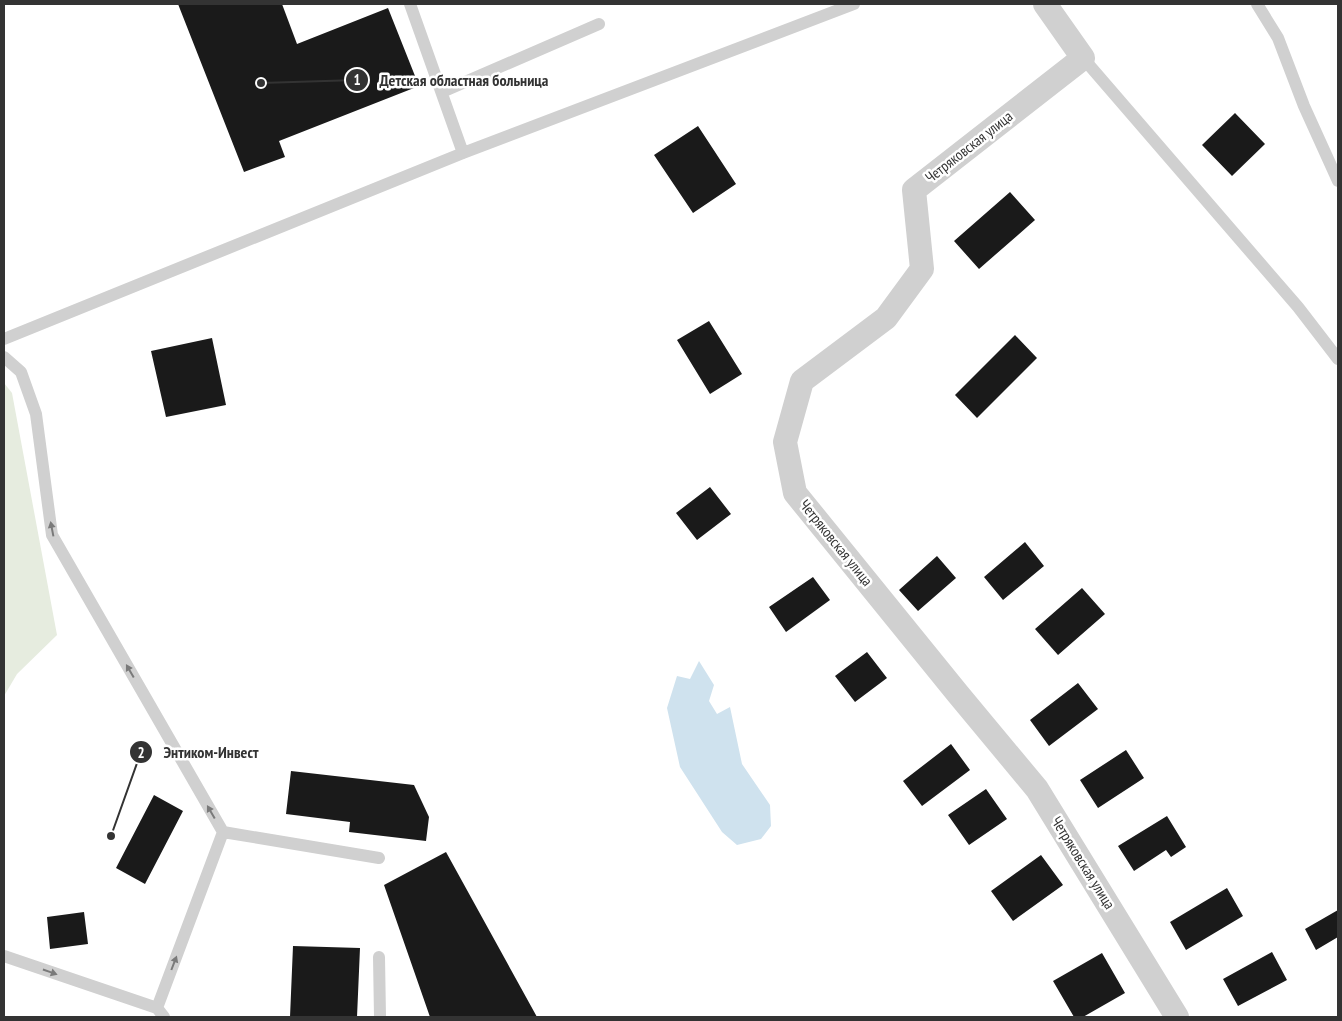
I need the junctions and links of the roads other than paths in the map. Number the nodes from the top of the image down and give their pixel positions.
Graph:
1 (410, 4) edge
2 (854, 4) edge
3 (1045, 4) edge
4 (1257, 4) edge
5 (599, 24) dead end
6 (1083, 58) junction
7 (442, 92) junction
8 (463, 153) junction
9 (1338, 181) edge
10 (4, 339) edge
11 (4, 356) edge
12 (1338, 359) edge
13 (223, 832) junction
14 (379, 858) dead end
15 (4, 956) edge
16 (379, 957) dead end
17 (160, 1013) edge
18 (380, 1017) edge
19 (1177, 1017) edge

1 - 7 lane
2 - 8 lane
3 - 6 street
4 - 9 lane
5 - 7 lane
6 - 12 lane
6 - 19 street, Четряковская улица
7 - 8 lane
8 - 10 lane
13 -> 11 lane
13 - 14 lane
17 -> 13 lane
15 -> 17 lane
16 - 18 lane

